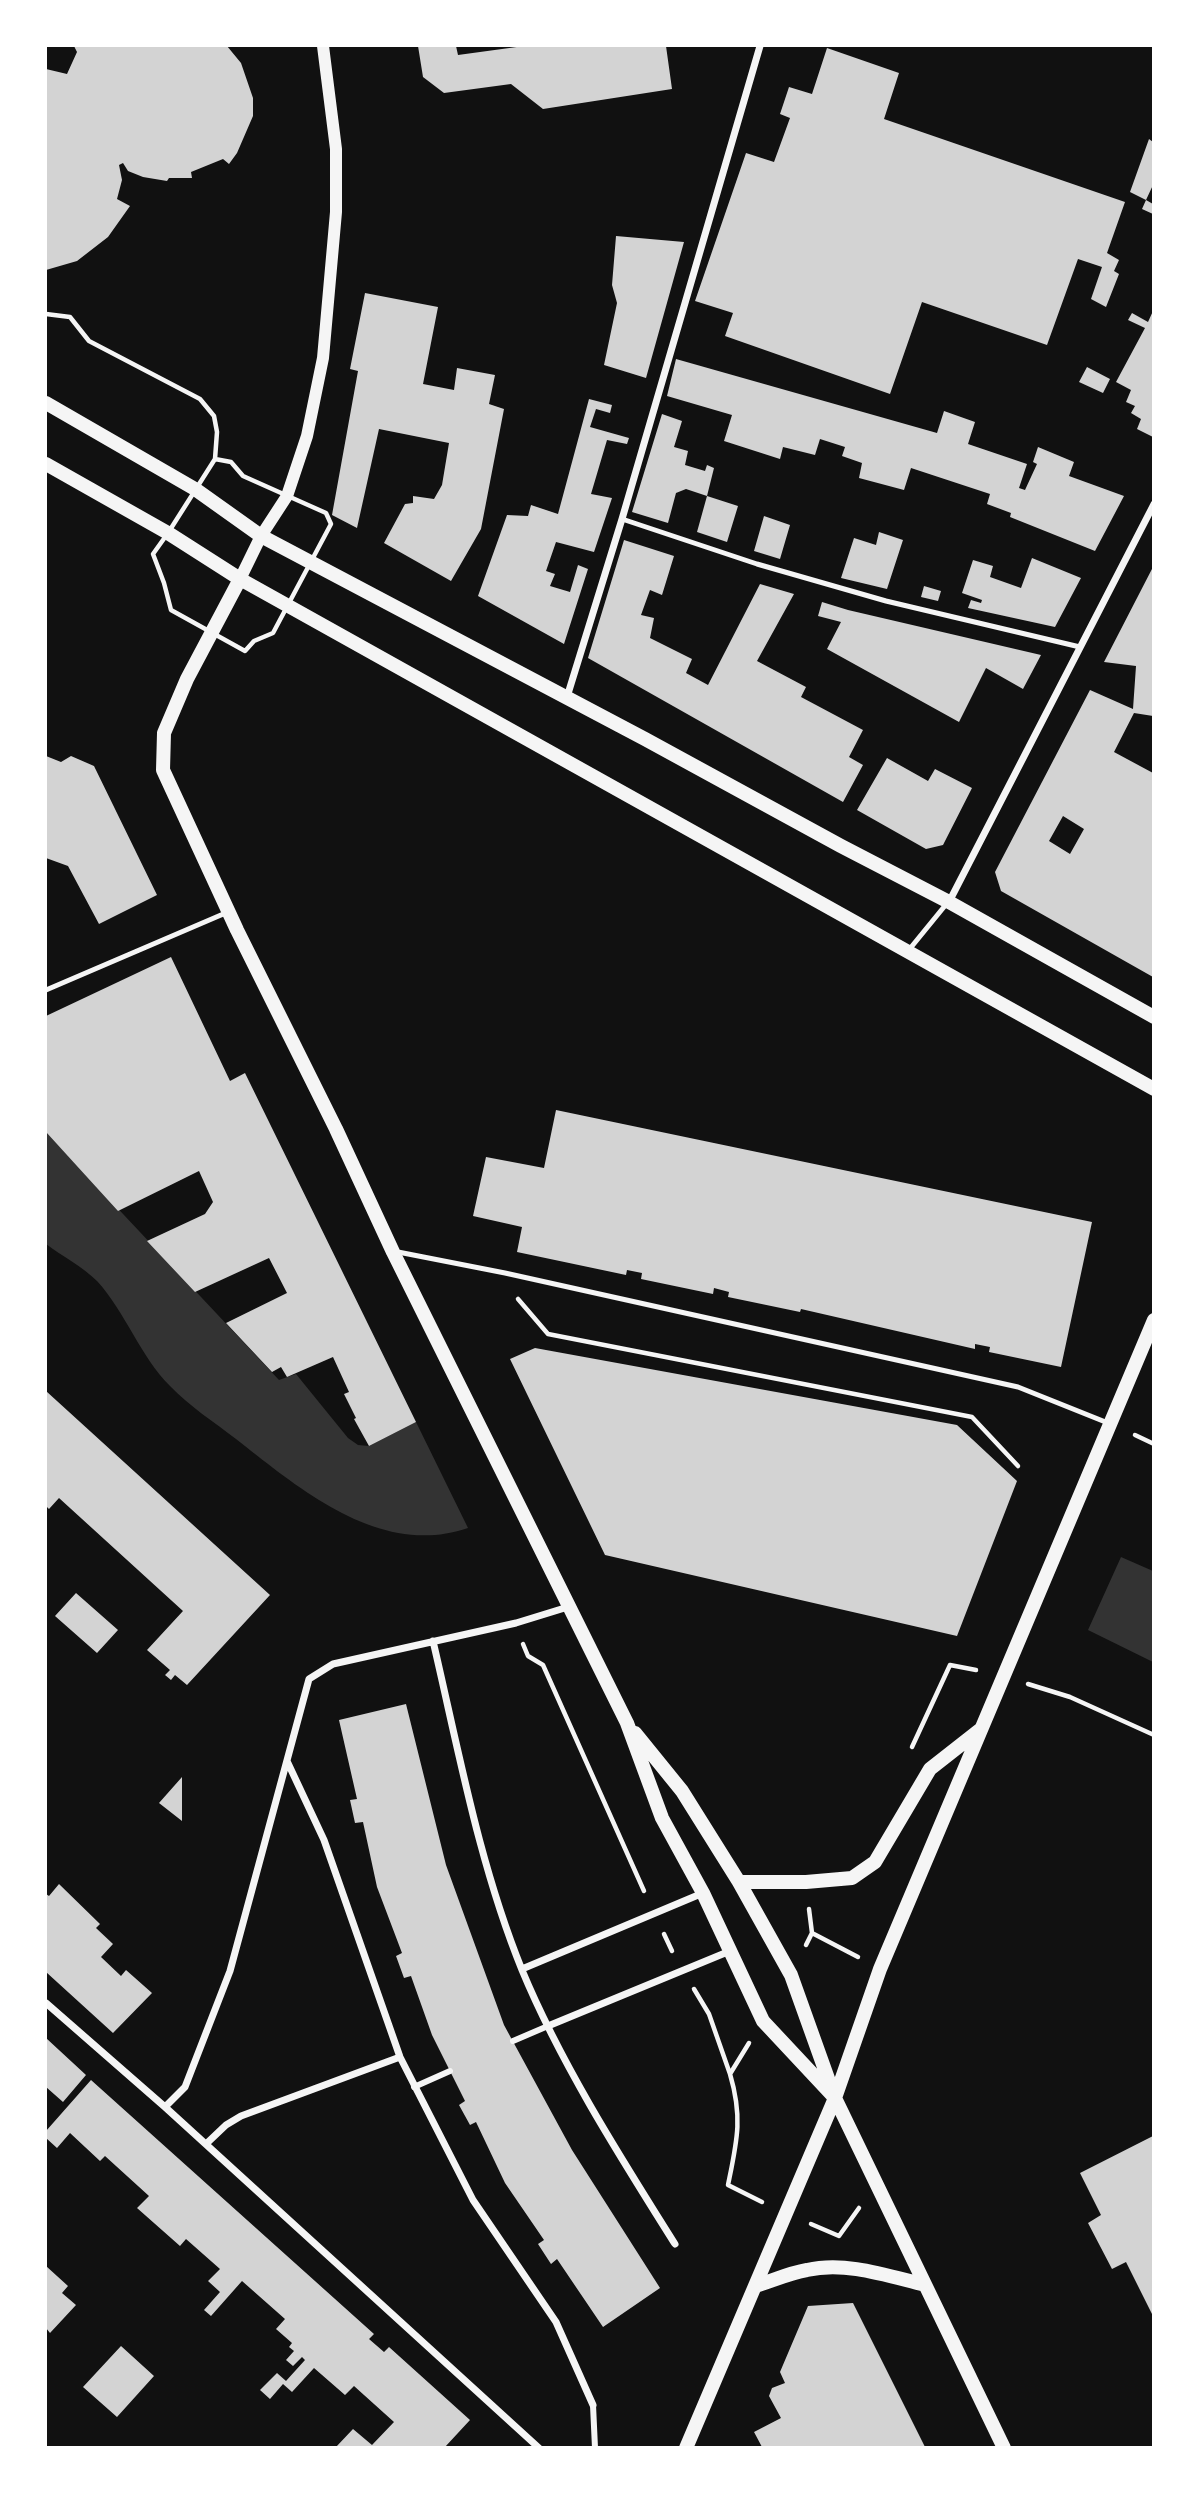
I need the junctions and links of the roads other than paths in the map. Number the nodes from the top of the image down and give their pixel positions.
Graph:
1 (323, 46) edge
2 (760, 46) edge
3 (46, 403) edge
4 (46, 464) edge
5 (1153, 504) edge
6 (622, 519) junction
7 (261, 536) junction
8 (240, 579) junction
9 (1080, 647) junction
10 (566, 697) junction
11 (949, 902) junction
12 (229, 912) junction
13 (908, 951) junction
14 (46, 990) edge
15 (1153, 1017) edge
16 (1153, 1089) edge
17 (393, 1252) junction
18 (1152, 1325) edge
19 (1111, 1424) junction
20 (568, 1607) junction
21 (433, 1641) junction
22 (627, 1723) junction
23 (982, 1728) junction
24 (286, 1760) junction
25 (739, 1882) junction
26 (703, 1893) junction
27 (730, 1951) junction
28 (522, 1969) junction
29 (46, 2003) edge
30 (548, 2026) junction
31 (513, 2041) dead end
32 (400, 2057) junction
33 (450, 2071) dead end
34 (414, 2087) junction
35 (835, 2098) junction
36 (165, 2108) junction
37 (206, 2144) junction
38 (675, 2244) dead end
39 (925, 2285) junction
40 (755, 2286) junction
41 (593, 2406) joint
42 (539, 2448) edge
43 (595, 2448) edge
44 (686, 2448) edge
45 (1004, 2448) edge

1 - 7 street
2 - 6 street
3 - 7 main road
4 - 8 main road
5 - 9 street
6 - 9 lane
6 - 10 street
7 - 8 street
7 - 10 main road
8 - 12 main road
8 - 13 main road
9 - 11 street
10 - 11 main road
11 - 13 lane
11 - 15 main road
12 - 14 lane
12 - 17 main road
13 - 16 main road
17 - 19 lane
17 - 20 main road
18 - 19 main road
19 - 23 main road
20 - 21 street
20 - 22 main road
21 - 24 street
21 - 28 street
22 - 25 main road
22 - 26 main road
23 - 25 main road
23 - 35 main road
24 - 32 street
24 - 36 street
25 - 35 main road
26 - 27 main road
26 - 28 street
27 - 30 street
27 - 35 main road
28 - 30 street
29 - 36 street
30 - 31 street
30 - 38 street
32 - 34 street
32 - 37 street
33 - 34 street
34 - 41 street
35 - 39 main road
35 - 40 main road
36 - 37 street
37 - 42 street
39 - 40 main road
39 - 45 main road
40 - 44 main road
41 - 43 street

